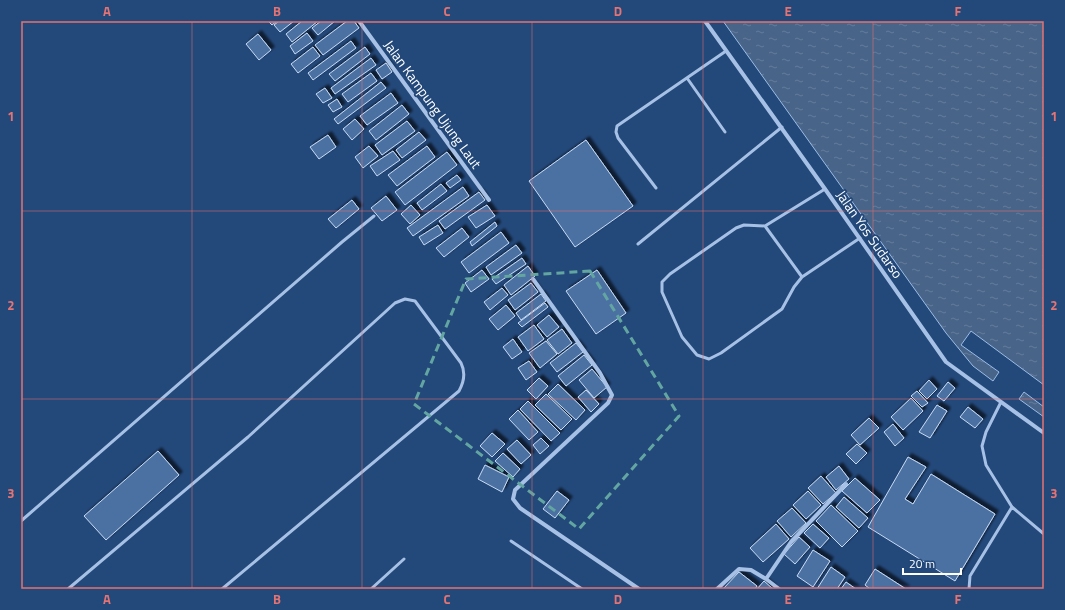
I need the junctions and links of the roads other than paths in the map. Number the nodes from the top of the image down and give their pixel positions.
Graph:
1 (359, 21) edge
2 (705, 21) edge
3 (726, 51) junction
4 (687, 78) junction
5 (782, 127) junction
6 (725, 132) dead end
7 (656, 188) dead end
8 (825, 189) junction
9 (489, 200) dead end
10 (374, 216) dead end
11 (766, 226) junction
12 (860, 238) junction
13 (638, 244) dead end
14 (802, 277) junction
15 (533, 279) dead end
16 (1002, 402) junction
17 (1044, 433) edge
18 (846, 484) dead end
19 (1012, 507) junction
20 (21, 521) edge
21 (1044, 534) edge
22 (511, 541) dead end
23 (404, 560) dead end
24 (766, 579) junction
25 (68, 589) edge
26 (222, 589) edge
27 (371, 589) edge
28 (582, 589) edge
29 (639, 589) edge
30 (717, 589) edge
31 (779, 589) edge
32 (969, 589) edge

1 - 9 street, Jalan Kampung Ujung Laut
2 - 3 street, Jalan Yos Sudarso
3 - 4 lane
3 - 5 street, Jalan Yos Sudarso
4 - 6 lane
4 - 7 lane
5 - 8 street, Jalan Yos Sudarso
5 - 13 lane
8 - 11 lane
8 - 12 street, Jalan Yos Sudarso
10 - 20 lane
11 - 14 lane
11 - 14 lane
12 - 14 lane
12 - 16 street, Jalan Yos Sudarso
15 - 29 street
16 - 17 street, Jalan Yos Sudarso
16 - 19 lane
18 - 24 street
19 - 21 lane
19 - 32 lane
22 - 28 lane
23 - 27 lane
24 - 30 street
24 - 31 street
25 - 26 lane

